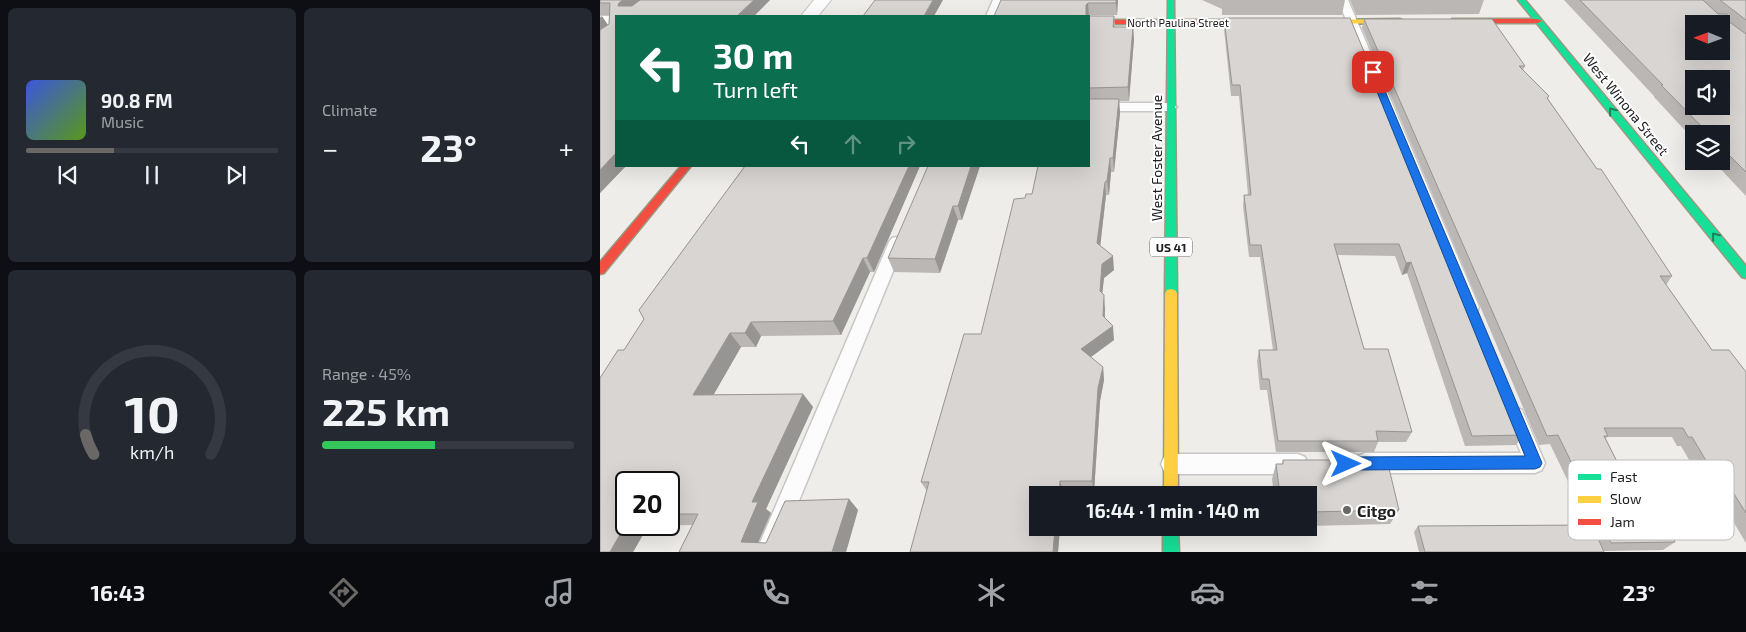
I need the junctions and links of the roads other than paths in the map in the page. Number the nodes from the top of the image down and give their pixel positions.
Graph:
1 (823, 0) edge
2 (998, 0) edge
3 (1171, 0) edge
4 (1343, 0) edge
5 (1521, 0) edge
6 (810, 15) edge
7 (991, 15) edge
8 (1409, 21) edge
9 (1447, 21) edge
10 (1538, 21) junction
11 (1090, 22) edge
12 (1171, 22) junction
13 (1273, 22) edge
14 (1303, 22) edge
15 (1352, 22) junction
16 (1090, 107) edge
17 (1171, 107) junction
18 (685, 167) edge
19 (902, 230) edge
20 (600, 270) edge
21 (1746, 274) edge
22 (1475, 318) edge
23 (1508, 399) edge
24 (1350, 463) edge
25 (1171, 464) junction
26 (1320, 464) edge
27 (1171, 486) edge
28 (1171, 536) edge
29 (767, 552) edge
30 (1172, 552) edge

1 - 6 street
2 - 7 lane
3 - 12 street, West Foster Avenue / US 41
4 - 15 lane
5 - 10 street, West Winona Street
8 - 15 street
9 - 10 street
21 -> 10 street, West Winona Street
11 - 12 street, North Paulina Street
12 - 13 street, North Paulina Street
12 - 17 street, West Foster Avenue / US 41
14 - 15 street
15 - 22 lane
16 - 17 lane
17 - 25 street, West Foster Avenue / US 41
18 - 20 street
19 - 29 lane
23 - 24 lane
25 - 26 lane
25 - 27 street, West Foster Avenue / US 41
28 - 30 street

